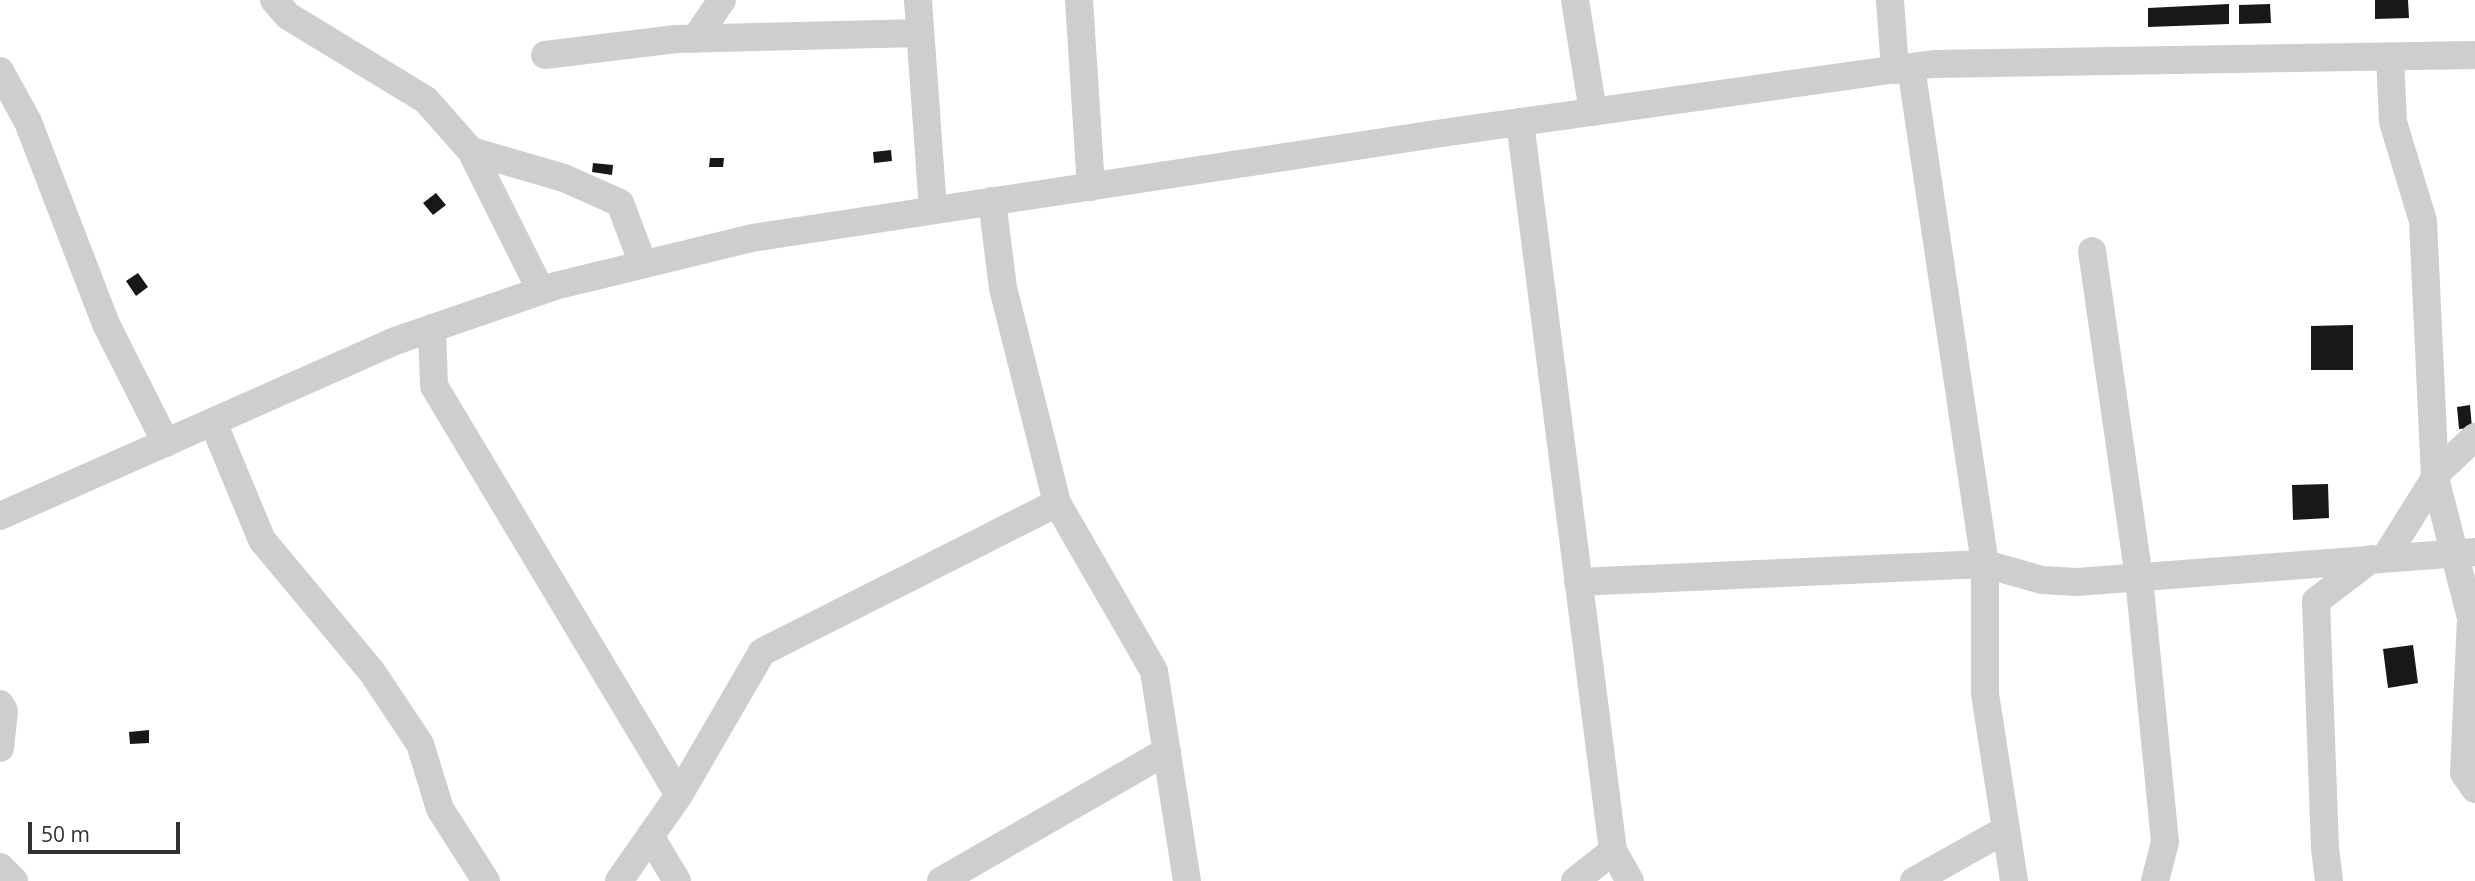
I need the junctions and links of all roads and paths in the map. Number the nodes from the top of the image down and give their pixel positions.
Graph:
1 (274, 0) edge
2 (722, 0) edge
3 (918, 0) edge
4 (1079, 0) edge
5 (1575, 0) edge
6 (1890, 0) edge
7 (920, 33) junction
8 (695, 38) junction
9 (545, 55) dead end
10 (2475, 55) edge
11 (2390, 57) junction
12 (1903, 69) junction
13 (0, 71) edge
14 (1593, 112) junction
15 (1520, 122) junction
16 (471, 151) junction
17 (1091, 187) junction
18 (992, 201) junction
19 (933, 210) junction
20 (2092, 251) dead end
21 (643, 264) junction
22 (541, 290) junction
23 (432, 328) junction
24 (213, 422) junction
25 (2475, 437) edge
26 (166, 443) junction
27 (2435, 478) junction
28 (1057, 503) junction
29 (0, 516) edge
30 (2464, 553) edge
31 (2378, 559) junction
32 (1985, 564) junction
33 (2273, 567) junction
34 (2139, 578) junction
35 (1578, 582) junction
36 (2316, 601) junction
37 (0, 704) edge
38 (0, 748) edge
39 (1167, 751) junction
40 (2475, 789) edge
41 (679, 795) junction
42 (2005, 830) junction
43 (650, 836) junction
44 (1613, 851) junction
45 (0, 867) edge
46 (14, 881) edge
47 (486, 881) edge
48 (619, 881) edge
49 (677, 881) edge
50 (941, 881) edge
51 (1187, 881) edge
52 (1575, 881) edge
53 (1630, 881) edge
54 (1914, 881) edge
55 (2014, 881) edge
56 (2155, 881) edge
57 (2329, 881) edge

1 - 16 street
2 - 8 street
3 - 7 street
4 - 17 street
5 - 14 street
6 - 12 street
7 - 8 street
7 - 19 street
8 - 9 street
10 - 11 street
11 - 12 street
11 - 27 street
12 - 14 street
12 - 32 street
13 - 26 street
14 - 15 street
15 - 17 street
15 - 35 street
16 - 21 street
16 - 22 street
17 - 18 street
18 - 19 street
18 - 28 street
19 - 21 street
20 - 34 street
21 - 22 street
22 - 23 street
23 - 24 street
23 - 41 street
24 - 26 street
24 - 47 street
25 - 27 street
26 - 29 street
27 - 30 street
27 - 31 street
28 - 39 street
28 - 41 street
30 - 31 street
30 - 40 street
31 - 33 street
31 - 36 street
32 - 34 street
32 - 35 street
32 - 42 street
33 - 34 street
33 - 36 street
34 - 56 street
35 - 44 street
36 - 57 street
37 - 38 street
39 - 50 street
39 - 51 street
41 - 43 street
42 - 54 street
42 - 55 street
43 - 48 street
43 - 49 street
44 - 52 street
44 - 53 street
45 - 46 street

